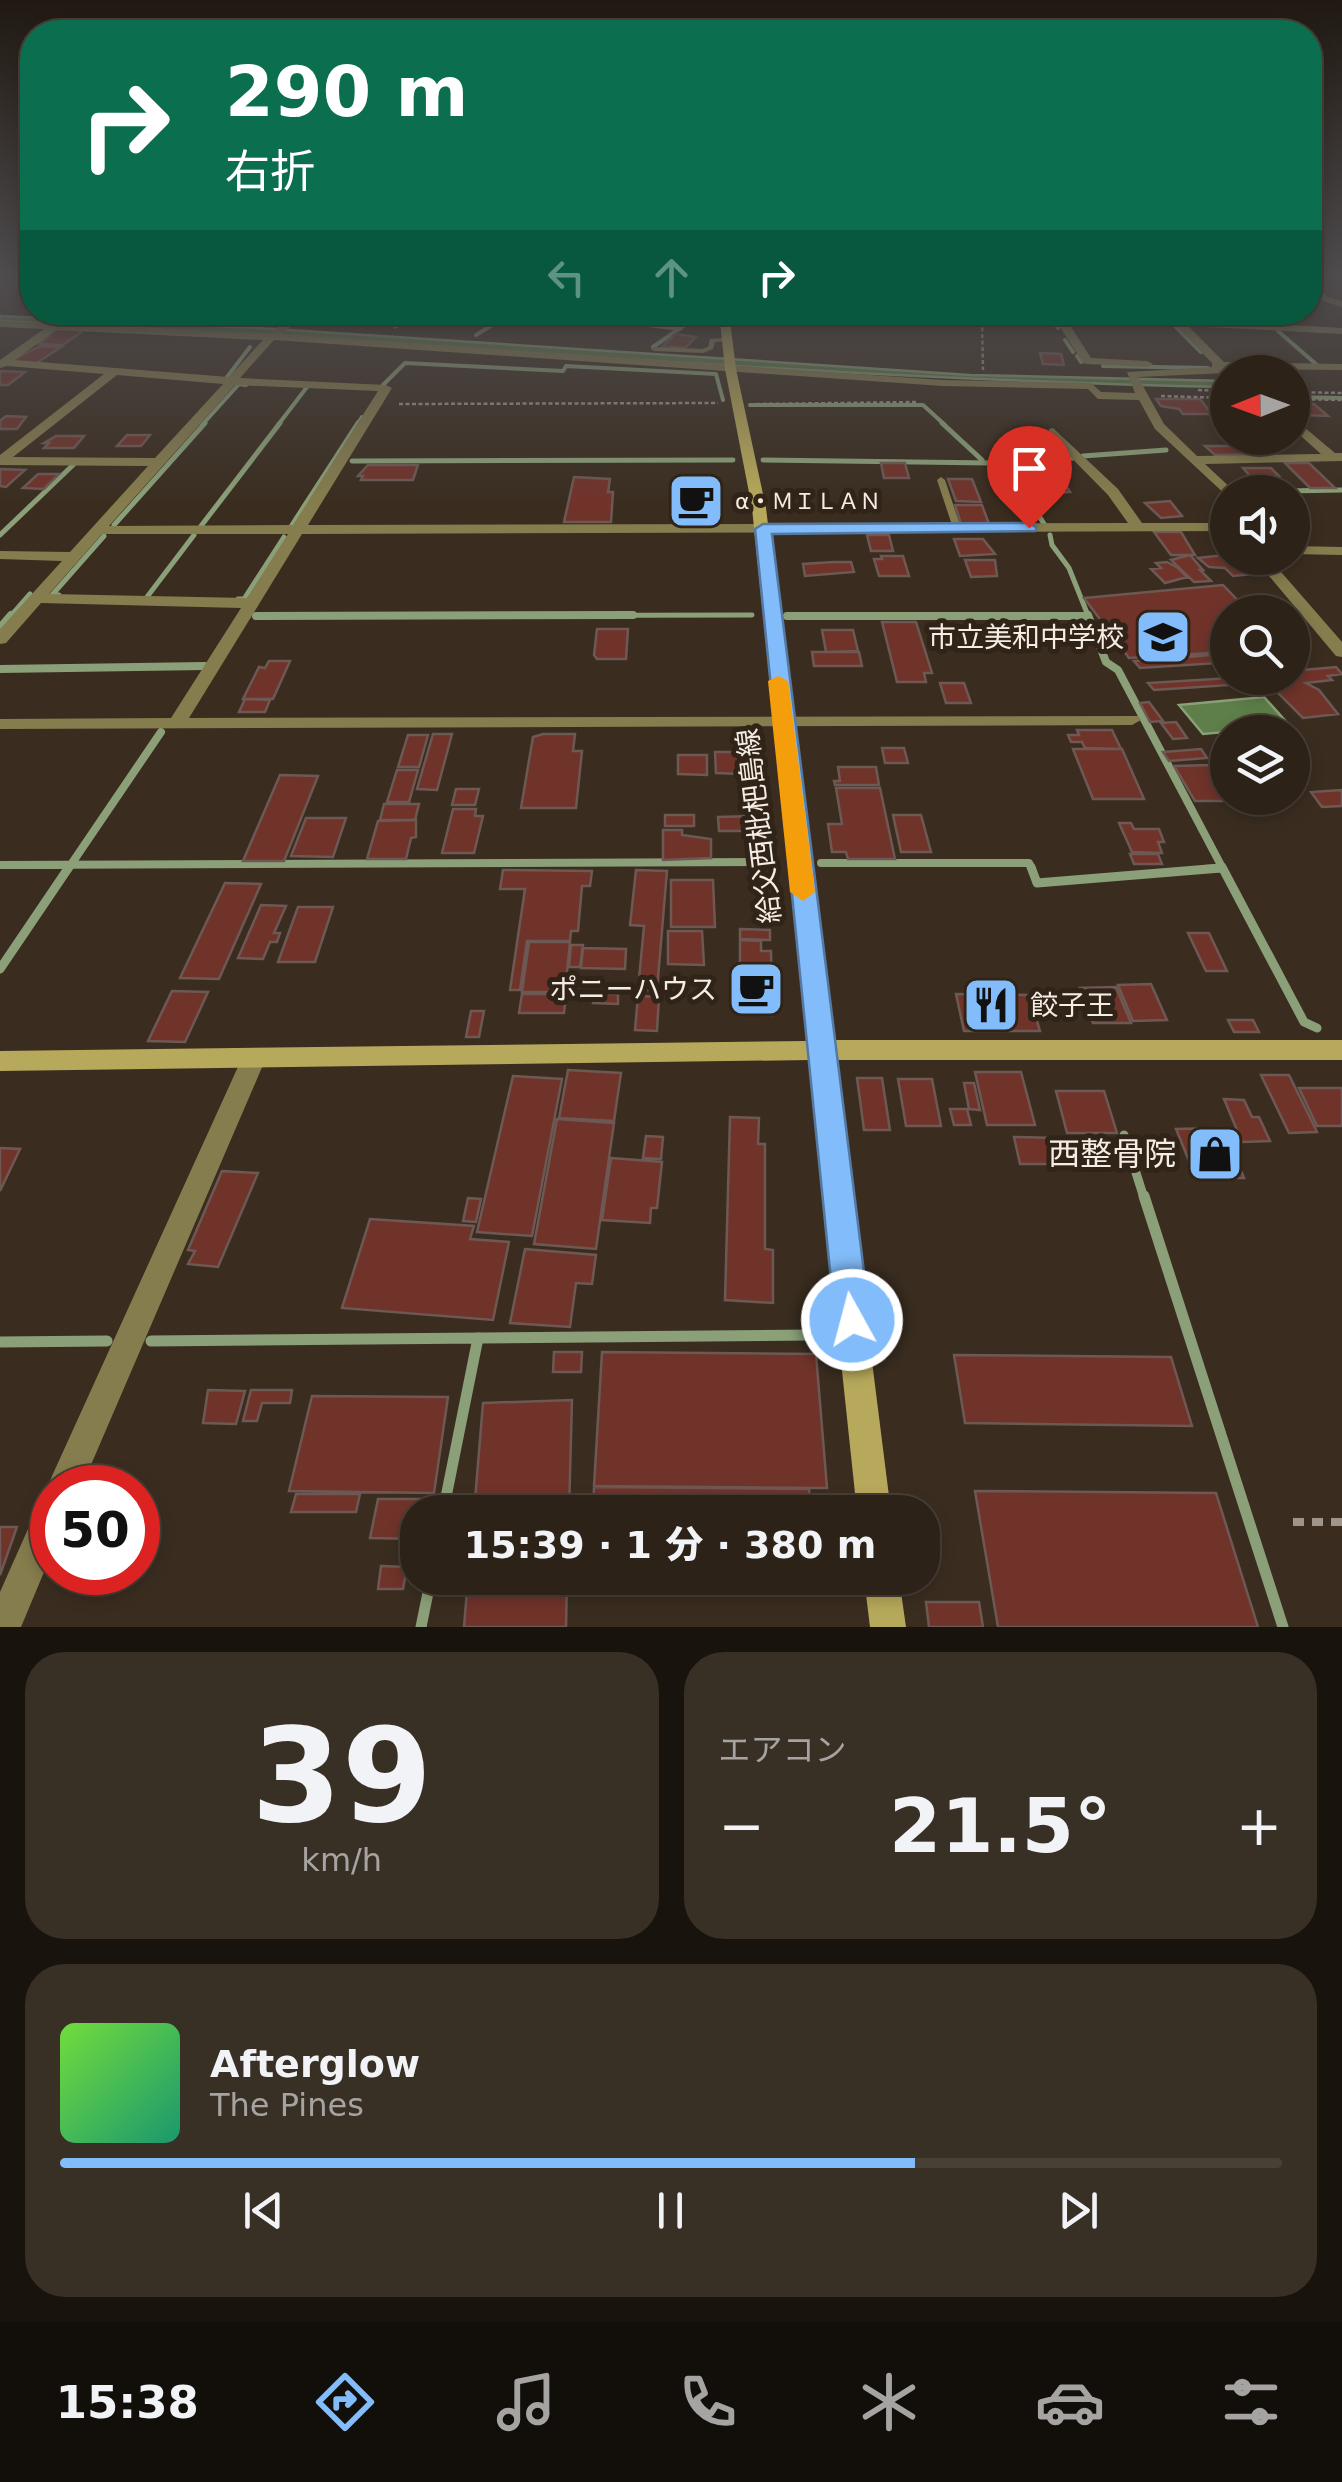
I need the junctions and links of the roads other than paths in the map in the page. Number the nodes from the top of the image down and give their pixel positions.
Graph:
1 (257, 353) edge
2 (563, 353) edge
3 (617, 353) edge
4 (728, 353) edge
5 (1082, 353) edge
6 (4, 360) edge
7 (729, 362) junction
8 (1210, 366) edge
9 (1310, 367) edge
10 (1342, 367) edge
11 (1210, 370) edge
12 (113, 372) junction
13 (232, 381) junction
14 (1140, 389) junction
15 (1053, 432) dead end
16 (1310, 435) edge
17 (1337, 457) edge
18 (1194, 460) junction
19 (0, 461) edge
20 (159, 462) junction
21 (1210, 476) edge
22 (941, 480) dead end
23 (1138, 527) junction
24 (1210, 527) edge
25 (957, 528) junction
26 (763, 529) junction
27 (98, 530) junction
28 (297, 530) junction
29 (1310, 550) edge
30 (1342, 551) edge
31 (0, 555) edge
32 (74, 556) junction
33 (1276, 575) edge
34 (37, 598) junction
35 (252, 603) junction
36 (0, 639) edge
37 (1342, 652) edge
38 (1132, 720) dead end
39 (782, 722) junction
40 (177, 723) junction
41 (0, 724) edge
42 (822, 1050) junction
43 (1342, 1050) edge
44 (254, 1058) junction
45 (0, 1061) edge
46 (74, 1465) edge
47 (872, 1495) edge
48 (30, 1565) edge
49 (884, 1595) edge
50 (3, 1627) edge
51 (888, 1627) edge

1 - 13 street
2 - 7 street
3 - 7 street
4 - 7 main road, 給父西枇杷島線
5 - 8 street
6 - 12 street
7 - 14 street
7 - 26 main road, 給父西枇杷島線
9 - 10 street
11 - 14 street
12 - 13 street
12 - 19 street
13 - 20 street
13 - 28 street
14 - 18 street
15 - 23 street
16 - 17 street
17 - 18 street
18 - 21 street
19 - 20 street
20 - 27 street
22 - 25 lane
23 - 24 street
23 - 25 street
25 - 26 street
26 - 28 street
26 - 39 main road, 給父西枇杷島線
27 - 28 street
27 - 32 street
28 - 35 street
29 - 30 street
31 - 32 street
32 - 34 street
33 - 37 street
34 - 35 street
34 - 36 street
35 - 40 street
38 - 39 street
39 - 40 street
39 - 42 main road, 給父西枇杷島線
40 - 41 street
42 - 43 main road
42 - 44 main road
42 - 47 main road, 給父西枇杷島線
44 - 45 main road
44 - 46 street
48 - 50 street
49 - 51 main road

